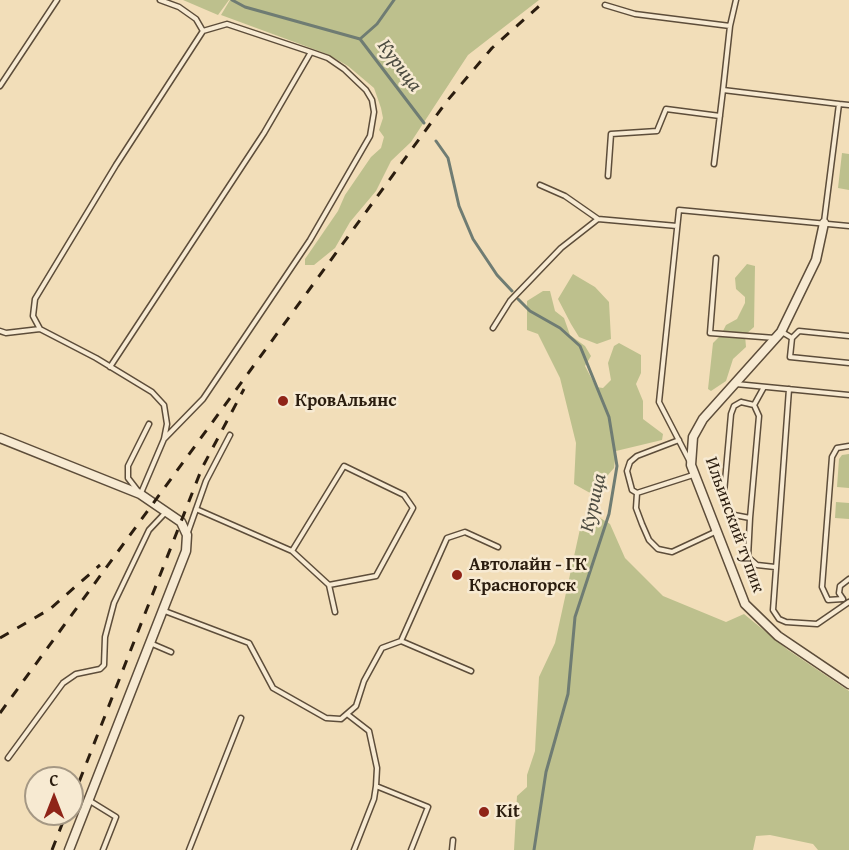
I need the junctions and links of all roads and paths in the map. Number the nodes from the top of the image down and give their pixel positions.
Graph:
1 (57, 0) edge
2 (160, 0) edge
3 (736, 0) edge
4 (605, 5) dead end
5 (730, 26) junction
6 (202, 31) junction
7 (310, 52) junction
8 (0, 86) edge
9 (723, 90) junction
10 (839, 104) junction
11 (849, 105) edge
12 (720, 116) junction
13 (714, 164) dead end
14 (608, 176) dead end
15 (540, 185) dead end
16 (598, 219) junction
17 (824, 223) junction
18 (677, 226) junction
19 (849, 226) edge
20 (716, 258) dead end
21 (493, 328) dead end
22 (40, 329) junction
23 (0, 331) edge
24 (778, 335) junction
25 (849, 336) edge
26 (792, 338) junction
27 (849, 363) edge
28 (110, 367) junction
29 (734, 384) junction
30 (764, 387) junction
31 (789, 389) junction
32 (849, 395) edge
33 (754, 405) junction
34 (149, 424) dead end
35 (230, 435) dead end
36 (0, 438) edge
37 (164, 439) junction
38 (679, 440) junction
39 (849, 446) edge
40 (692, 465) junction
41 (694, 475) junction
42 (637, 493) junction
43 (141, 494) junction
44 (196, 509) junction
45 (167, 511) junction
46 (750, 518) junction
47 (715, 532) junction
48 (187, 535) junction
49 (498, 547) dead end
50 (292, 551) junction
51 (775, 567) junction
52 (849, 579) edge
53 (329, 585) junction
54 (843, 599) junction
55 (848, 603) edge
56 (162, 610) junction
57 (335, 612) dead end
58 (400, 641) junction
59 (149, 643) junction
60 (171, 652) dead end
61 (471, 671) dead end
62 (849, 684) edge
63 (347, 714) junction
64 (241, 718) dead end
65 (8, 758) dead end
66 (376, 786) junction
67 (90, 801) junction
68 (453, 840) dead end
69 (69, 850) edge
70 (103, 850) edge
71 (189, 850) edge
72 (354, 850) edge
73 (411, 850) edge
74 (452, 850) edge

1 - 8 lane
2 - 6 lane
3 - 5 lane
4 - 5 lane
5 - 9 lane
6 - 7 lane
6 - 22 lane
7 - 28 lane
7 - 37 lane
9 - 10 lane
9 - 12 lane
10 - 11 lane
10 - 17 lane
12 - 13 lane
12 - 14 lane
15 - 16 lane
16 - 18 lane
16 - 21 lane
17 - 18 lane
17 - 19 lane
17 - 24 street, Ильинский тупик
18 - 38 lane
20 - 24 lane
22 - 23 lane
22 - 28 lane
24 - 26 lane
24 - 29 street, Ильинский тупик
25 - 26 lane
26 - 27 lane
28 - 37 lane
29 - 30 lane
29 - 40 street, Ильинский тупик
30 - 31 lane
30 - 33 lane
31 - 32 lane
31 - 51 lane
33 - 46 lane
33 - 46 lane
34 - 43 lane
35 - 44 lane
36 - 43 street
37 - 43 lane
38 - 40 lane
38 - 42 lane
39 - 54 lane
40 - 41 street, Ильинский тупик
41 - 42 lane
41 - 47 street, Ильинский тупик
42 - 47 lane
43 - 45 street
44 - 48 lane
44 - 50 lane
45 - 48 street
45 - 65 lane
46 - 51 lane
47 - 62 street, Ильинский тупик
48 - 56 street
49 - 58 lane
50 - 53 lane
50 - 53 lane
51 - 55 lane
52 - 54 lane
53 - 57 lane
54 - 55 lane
56 - 59 street
56 - 63 lane
58 - 61 lane
58 - 63 lane
59 - 60 lane
59 - 67 street
63 - 66 lane
64 - 71 lane
66 - 72 lane
66 - 73 lane
67 - 69 street
67 - 70 lane
68 - 74 lane

